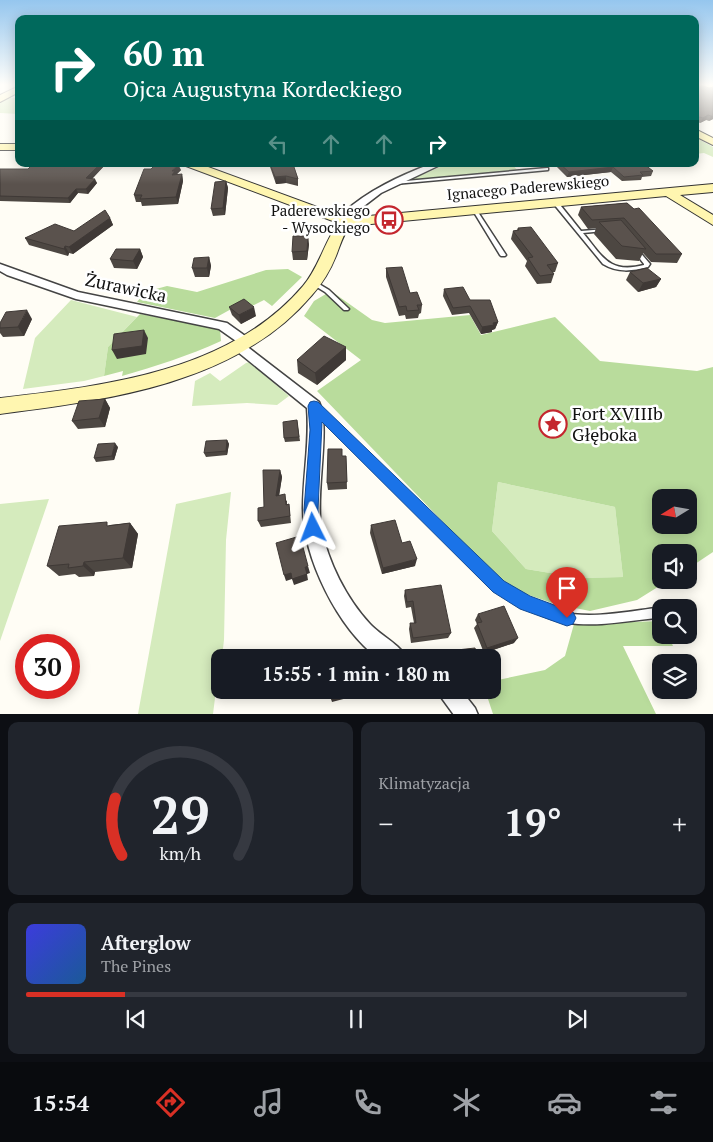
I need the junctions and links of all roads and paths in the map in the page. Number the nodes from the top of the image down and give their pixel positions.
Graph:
1 (699, 134) edge
2 (713, 142) edge
3 (0, 146) edge
4 (15, 147) edge
5 (198, 167) edge
6 (431, 167) edge
7 (547, 169) dead end
8 (391, 183) junction
9 (713, 188) edge
10 (668, 192) junction
11 (555, 202) junction
12 (474, 209) junction
13 (713, 221) edge
14 (346, 222) junction
15 (608, 230) edge
16 (580, 232) junction
17 (634, 248) edge
18 (503, 255) dead end
19 (0, 267) edge
20 (314, 283) junction
21 (346, 308) dead end
22 (241, 343) junction
23 (0, 406) edge
24 (314, 406) junction
25 (652, 613) edge
26 (384, 649) edge
27 (456, 699) edge
28 (468, 714) edge

1 - 2 street
3 - 4 street
5 - 14 street
6 - 8 street
7 - 8 lane
8 - 14 street
9 - 10 street, Ignacego Paderewskiego
10 - 11 street, Ignacego Paderewskiego
10 - 13 street
11 - 12 street, Ignacego Paderewskiego
11 - 16 lane
12 - 14 street, Ignacego Paderewskiego
12 - 18 lane
14 - 20 street
15 - 16 lane
16 - 17 lane
19 - 22 street, Żurawicka
20 - 21 lane
20 - 22 street
22 - 23 street
22 - 24 street, Żurawicka
24 - 25 lane
24 - 26 street
27 - 28 street

